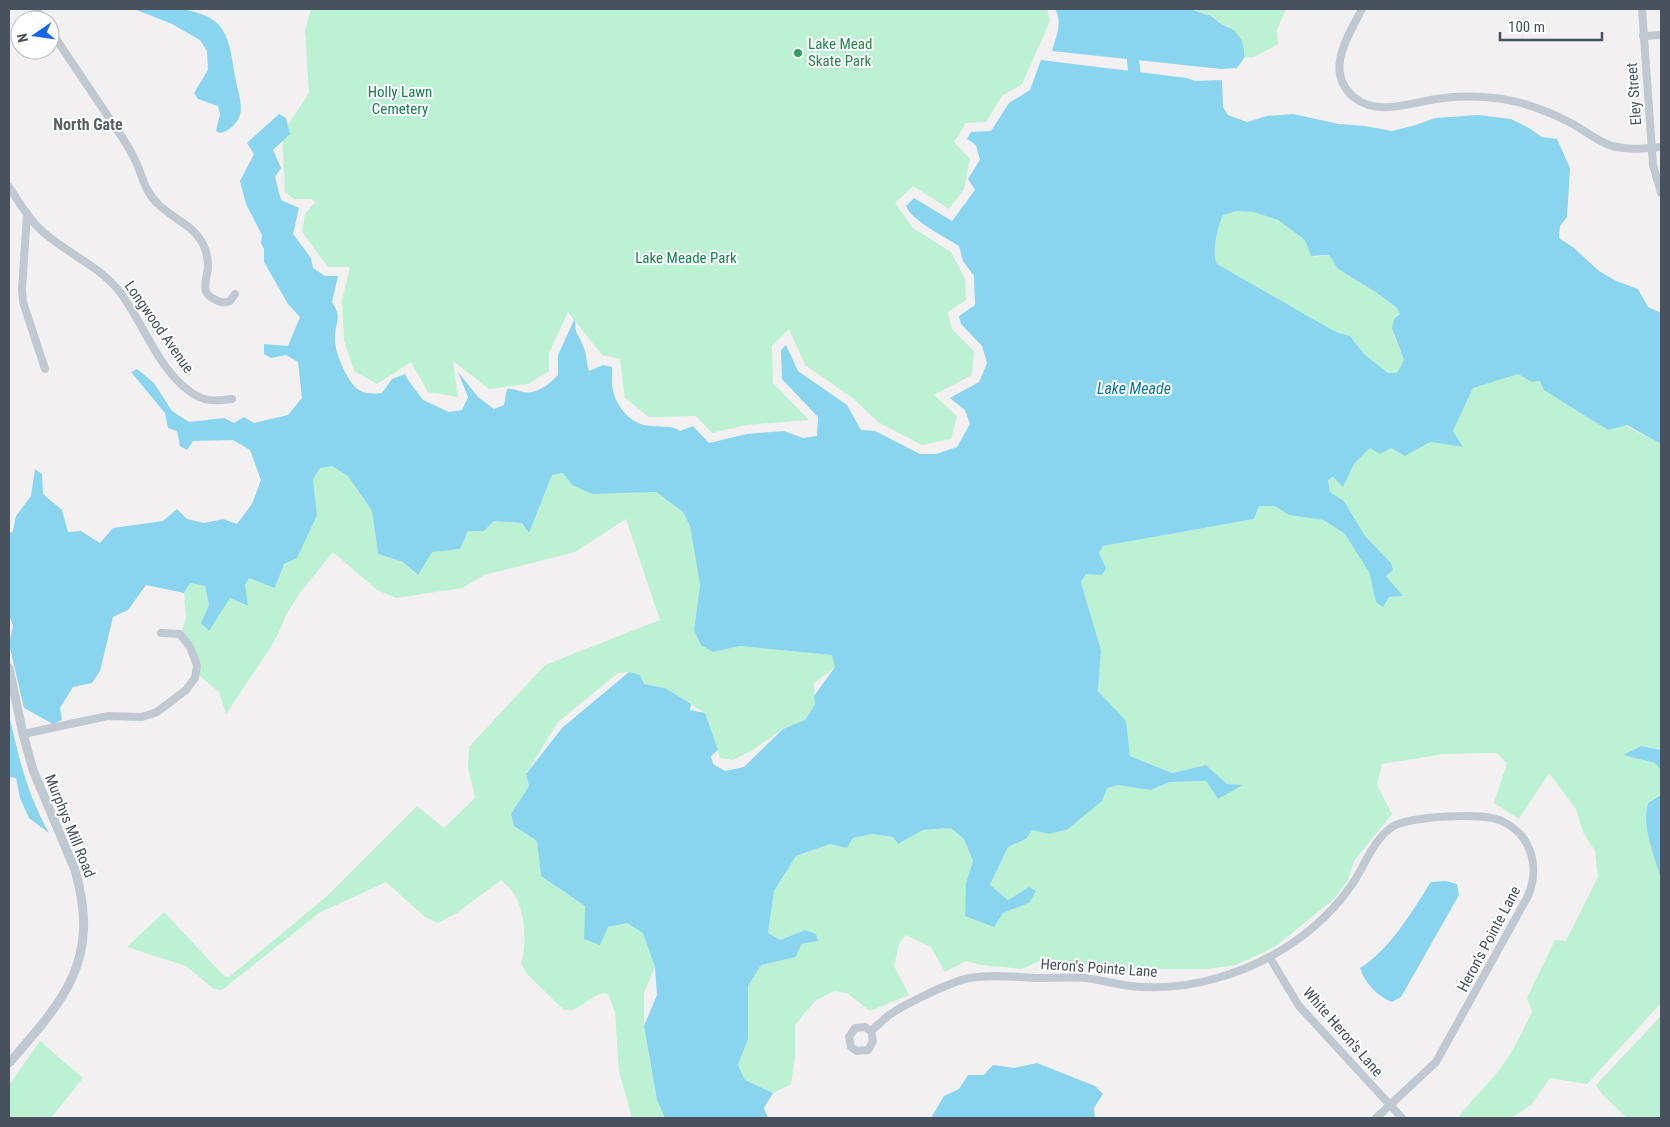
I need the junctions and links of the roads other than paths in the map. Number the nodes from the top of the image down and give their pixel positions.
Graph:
1 (1362, 9) edge
2 (1642, 9) edge
3 (1661, 35) edge
4 (1644, 36) junction
5 (60, 45) edge
6 (1661, 147) edge
7 (1651, 148) junction
8 (9, 187) edge
9 (1661, 193) edge
10 (27, 214) junction
11 (235, 294) dead end
12 (45, 369) dead end
13 (232, 398) dead end
14 (161, 633) dead end
15 (9, 668) edge
16 (23, 734) junction
17 (1270, 958) junction
18 (871, 1031) dead end
19 (9, 1063) edge
20 (1390, 1106) junction
21 (1376, 1118) edge
22 (1402, 1118) edge

1 - 7 street
2 - 4 street, Eley Street
3 - 4 street
4 - 7 street, Eley Street
5 - 11 street
6 - 7 street
7 - 9 street, Eley Street
8 - 10 street, Longwood Avenue
10 - 12 street
10 - 13 street, Longwood Avenue
14 - 16 street
15 - 16 street, Murphys Mill Road
16 - 19 street, Murphys Mill Road
17 - 18 street, Heron's Pointe Lane
17 - 20 street, White Heron's Lane
17 - 20 street, Heron's Pointe Lane
20 - 21 street, Heron's Pointe Lane
20 - 22 street, White Heron's Lane

